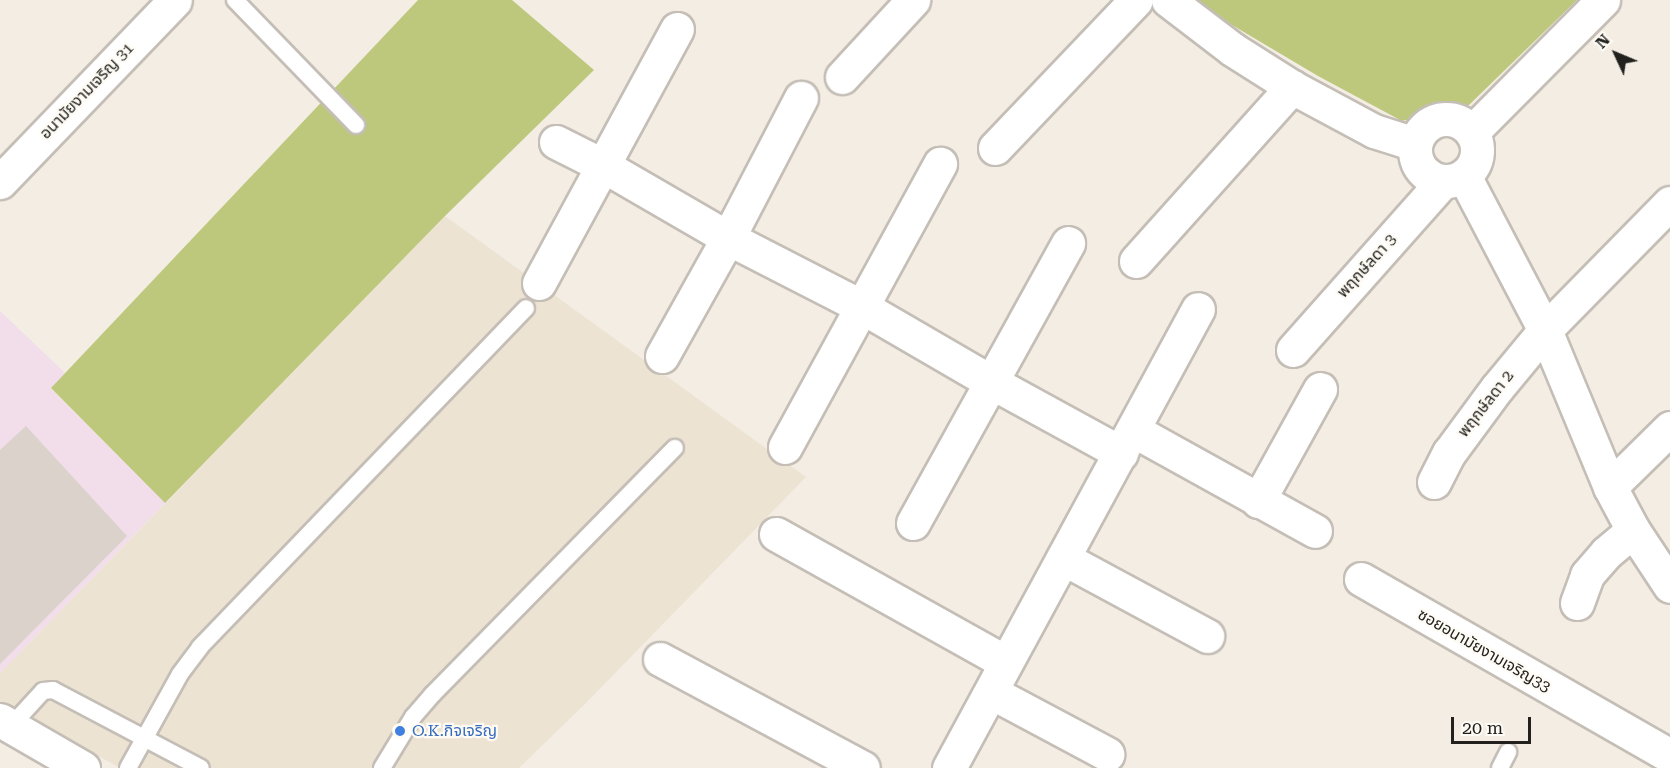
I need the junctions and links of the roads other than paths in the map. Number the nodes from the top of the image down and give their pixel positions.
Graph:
1 (175, 0) edge
2 (235, 0) edge
3 (913, 0) edge
4 (1136, 0) edge
5 (1604, 0) edge
6 (1172, 1) edge
7 (677, 29) dead end
8 (842, 77) dead end
9 (1292, 87) junction
10 (801, 98) dead end
11 (356, 125) dead end
12 (1472, 132) junction
13 (556, 142) dead end
14 (1415, 144) junction
15 (995, 148) dead end
16 (940, 164) dead end
17 (604, 166) junction
18 (1453, 178) junction
19 (0, 182) edge
20 (1670, 203) edge
21 (728, 238) junction
22 (1068, 243) dead end
23 (1136, 261) dead end
24 (532, 296) joint
25 (864, 308) junction
26 (1198, 309) dead end
27 (1545, 330) junction
28 (1293, 350) dead end
29 (662, 356) dead end
30 (993, 383) junction
31 (1320, 389) dead end
32 (1670, 428) edge
33 (1127, 441) junction
34 (785, 447) dead end
35 (675, 448) dead end
36 (1434, 482) dead end
37 (1610, 487) junction
38 (1258, 501) junction
39 (913, 523) dead end
40 (1633, 530) junction
41 (1315, 531) dead end
42 (776, 534) dead end
43 (1063, 558) junction
44 (1361, 579) dead end
45 (1670, 586) edge
46 (1578, 603) dead end
47 (1207, 636) dead end
48 (660, 658) dead end
49 (1005, 662) junction
50 (991, 692) junction
51 (5, 723) edge
52 (146, 738) junction
53 (1508, 753) dead end
54 (1107, 754) dead end
55 (1670, 756) edge
56 (83, 768) edge
57 (128, 768) edge
58 (201, 768) edge
59 (382, 768) edge
60 (863, 768) edge
61 (949, 768) edge
62 (1500, 768) edge

1 - 19 street, อนามัยงามเจริญ 31
2 - 11 lane
3 - 8 street
4 - 15 street
5 - 12 street
6 - 9 street
7 - 17 street
9 - 14 street
9 - 23 street
10 - 21 street
12 - 14 street
12 - 18 street
13 - 17 street
14 - 18 street
16 - 25 street
17 - 21 street
17 - 24 street
18 - 27 street
18 - 28 street, พฤกษ์ลดา 3
20 - 27 street, พฤกษ์ลดา 2
21 - 25 street
21 - 29 street
22 - 30 street
24 - 52 lane
25 - 30 street
25 - 34 street
26 - 33 street
27 - 36 street, พฤกษ์ลดา 2
27 - 37 street
30 - 33 street
30 - 39 street
31 - 38 street
32 - 37 street
33 - 38 street
33 - 43 street
35 - 59 lane
37 - 40 street
38 - 41 street
40 - 45 street
40 - 46 street
42 - 49 street
43 - 47 street
43 - 49 street
44 - 55 street, ซอยอนามัยงามเจริญ33
48 - 60 street
49 - 50 street
50 - 54 street
50 - 61 street
51 - 52 lane
51 - 56 street
52 - 57 lane
52 - 58 lane
53 - 62 lane

